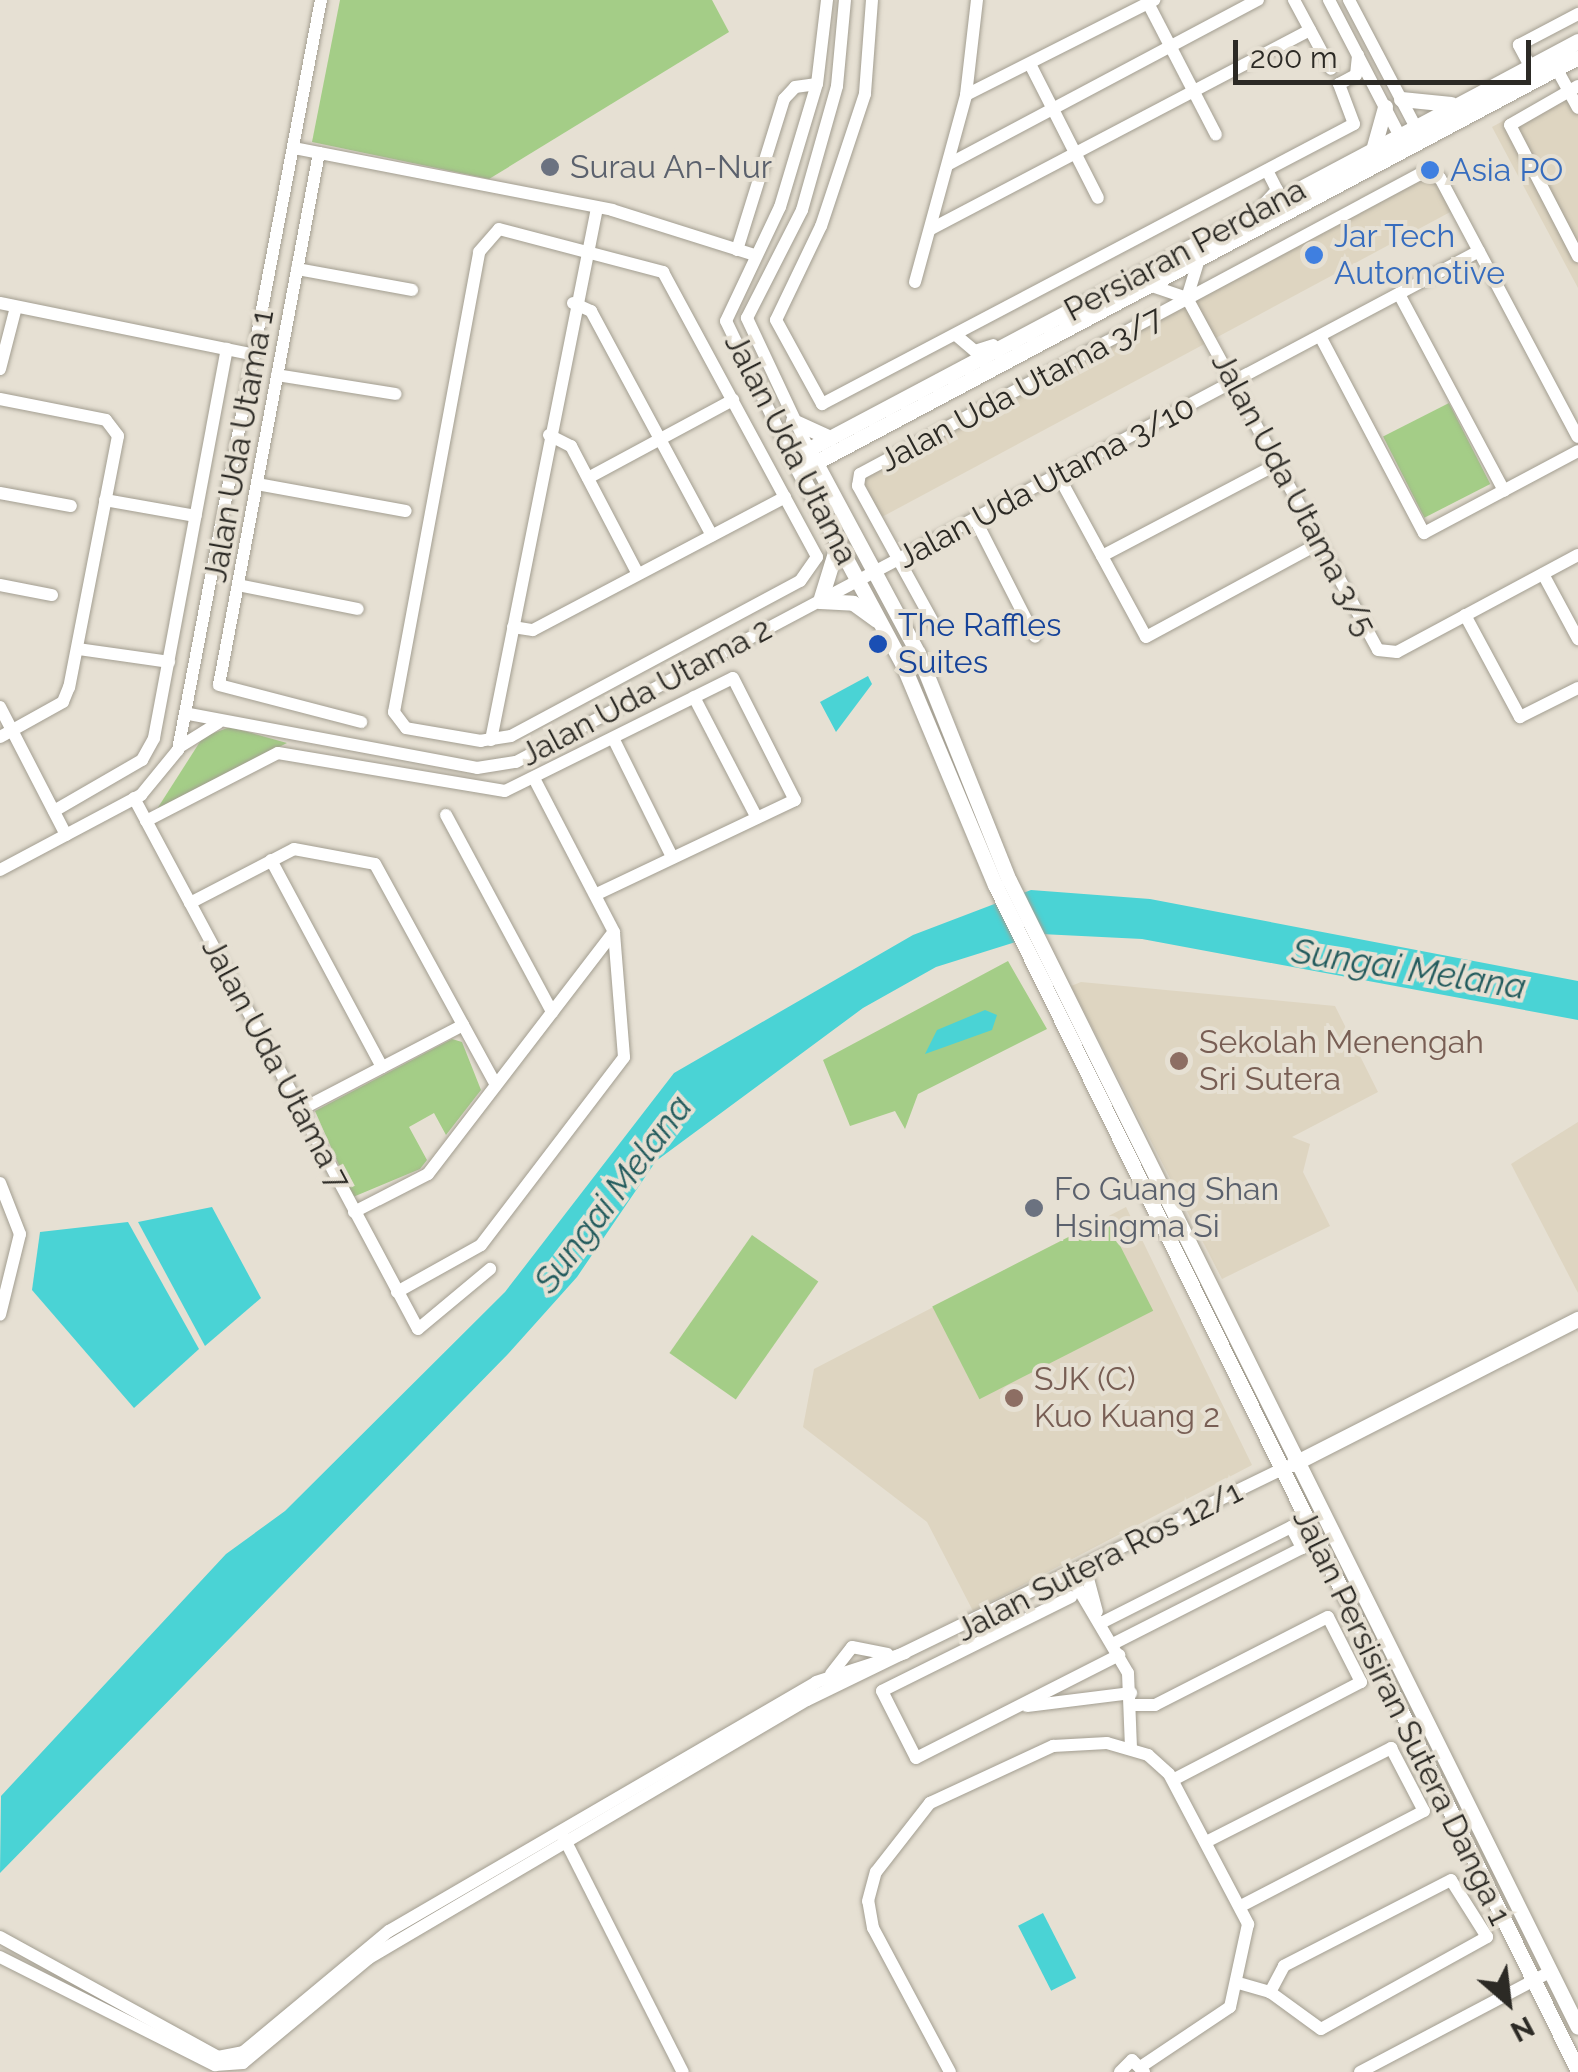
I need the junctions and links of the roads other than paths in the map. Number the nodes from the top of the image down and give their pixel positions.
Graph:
1 (321, 0) edge
2 (827, 0) edge
3 (845, 0) edge
4 (872, 0) edge
5 (977, 0) edge
6 (1258, 0) edge
7 (1294, 0) edge
8 (1329, 0) edge
9 (1349, 0) edge
10 (1151, 2) edge
11 (1578, 14) edge
12 (1310, 30) junction
13 (1578, 41) edge
14 (1170, 47) junction
15 (1358, 55) junction
16 (1578, 58) edge
17 (1554, 62) junction
18 (1030, 64) junction
19 (1530, 66) junction
20 (1331, 70) dead end
21 (817, 84) junction
22 (1573, 88) edge
23 (1194, 93) junction
24 (966, 95) junction
25 (1464, 101) junction
26 (1393, 103) junction
27 (1578, 108) edge
28 (1053, 109) junction
29 (1216, 135) dead end
30 (1411, 138) junction
31 (294, 148) junction
32 (1373, 150) junction
33 (319, 153) junction
34 (1076, 156) junction
35 (949, 164) junction
36 (1268, 170) junction
37 (1098, 198) dead end
38 (597, 208) junction
39 (1247, 217) junction
40 (931, 229) junction
41 (586, 248) junction
42 (737, 250) junction
43 (1479, 252) junction
44 (754, 255) junction
45 (1578, 256) edge
46 (1201, 257) junction
47 (772, 267) junction
48 (297, 269) junction
49 (796, 278) junction
50 (915, 282) dead end
51 (1149, 285) junction
52 (412, 290) dead end
53 (1398, 294) junction
54 (1188, 299) junction
55 (0, 304) edge
56 (574, 304) junction
57 (16, 307) junction
58 (1043, 325) junction
59 (957, 336) junction
60 (1320, 336) junction
61 (226, 349) junction
62 (256, 355) junction
63 (0, 369) edge
64 (278, 375) junction
65 (1233, 382) junction
66 (396, 394) dead end
67 (908, 397) junction
68 (0, 400) edge
69 (732, 400) junction
70 (793, 421) junction
71 (549, 435) junction
72 (1578, 437) edge
73 (660, 439) junction
74 (833, 445) junction
75 (1578, 451) edge
76 (812, 456) junction
77 (1277, 464) junction
78 (796, 465) junction
79 (1058, 475) junction
80 (588, 478) junction
81 (257, 484) junction
82 (830, 490) junction
83 (1504, 490) junction
84 (0, 493) edge
85 (784, 497) junction
86 (105, 500) junction
87 (71, 506) dead end
88 (406, 511) dead end
89 (196, 516) junction
90 (975, 519) junction
91 (712, 536) junction
92 (838, 543) junction
93 (1320, 543) junction
94 (1578, 555) edge
95 (1102, 556) junction
96 (898, 560) junction
97 (874, 573) junction
98 (638, 574) junction
99 (1543, 574) junction
100 (858, 581) junction
101 (0, 585) edge
102 (238, 585) junction
103 (52, 595) dead end
104 (820, 601) junction
105 (358, 609) dead end
106 (1465, 616) junction
107 (934, 624) dead end
108 (883, 626) junction
109 (513, 627) junction
110 (1035, 637) dead end
111 (1578, 639) edge
112 (78, 649) junction
113 (170, 662) junction
114 (196, 678) junction
115 (1578, 688) edge
116 (694, 697) junction
117 (0, 707) edge
118 (189, 714) junction
119 (225, 721) junction
120 (361, 722) dead end
121 (6, 734) edge
122 (491, 740) junction
123 (615, 742) junction
124 (178, 750) junction
125 (536, 782) junction
126 (134, 798) junction
127 (54, 812) junction
128 (446, 815) dead end
129 (757, 818) junction
130 (146, 821) junction
131 (66, 834) junction
132 (672, 857) junction
133 (271, 860) junction
134 (0, 870) edge
135 (1002, 883) junction
136 (594, 895) junction
137 (190, 904) junction
138 (614, 932) junction
139 (1033, 945) junction
140 (552, 1012) junction
141 (463, 1025) junction
142 (382, 1067) junction
143 (496, 1085) junction
144 (300, 1110) junction
145 (0, 1183) edge
146 (354, 1212) junction
147 (490, 1269) dead end
148 (397, 1292) junction
149 (0, 1315) edge
150 (1578, 1319) edge
151 (1298, 1462) junction
152 (1280, 1470) junction
153 (1079, 1574) junction
154 (1071, 1597) dead end
155 (1100, 1617) junction
156 (1116, 1649) junction
157 (917, 1651) junction
158 (895, 1655) junction
159 (865, 1670) junction
160 (830, 1676) junction
161 (1131, 1699) junction
162 (1014, 1708) junction
163 (1132, 1748) junction
164 (664, 1778) junction
165 (1173, 1780) junction
166 (563, 1836) junction
167 (1206, 1842) junction
168 (1240, 1906) junction
169 (0, 1937) edge
170 (0, 1956) edge
171 (1550, 1972) junction
172 (1532, 1981) junction
173 (1242, 1984) junction
174 (1270, 1992) junction
175 (1578, 2027) edge
176 (1143, 2069) edge
177 (683, 2072) edge
178 (950, 2072) edge
179 (1120, 2072) edge
180 (1360, 2072) edge
181 (1578, 2072) edge

1 - 31 street, Jalan Uda Utama 1
2 - 21 street, Jalan Uda Utama
3 - 47 street, Jalan Uda Utama
4 - 49 street
5 - 24 street
6 - 14 street
7 - 12 street
8 - 15 street
9 - 26 street
10 - 14 street
10 - 18 street
11 - 19 street
12 - 20 street
12 - 23 street
13 - 17 main road, Persiaran Perdana
14 - 23 street
14 - 28 street
15 - 26 street
15 - 36 street
16 - 17 main road, Persiaran Perdana
17 - 19 main road, Persiaran Perdana
17 - 22 street
17 - 30 main road, Persiaran Perdana
18 - 24 street
18 - 28 street
19 - 25 main road, Persiaran Perdana
21 - 42 street
21 - 44 street, Jalan Uda Utama
22 - 27 street
22 - 45 street
23 - 29 street
23 - 34 street
24 - 35 street
25 - 26 main road
25 - 30 main road, Persiaran Perdana
26 - 30 street
26 - 32 main road
28 - 34 street
28 - 35 street
30 - 32 main road, Persiaran Perdana
30 - 46 main road, Persiaran Perdana
31 - 33 street
31 - 62 street, Jalan Uda Utama 1
32 - 39 main road, Persiaran Perdana
33 - 38 street
33 - 48 street
34 - 37 street
34 - 40 street
35 - 40 street
36 - 39 street
36 - 59 street
38 - 41 street
38 - 42 street
39 - 58 main road, Persiaran Perdana
40 - 50 street
41 - 56 street
41 - 69 street
41 - 122 street
42 - 44 street
43 - 53 street, Jalan Uda Utama 3/10
43 - 54 street, Jalan Uda Utama 3/7
43 - 72 street
44 - 78 street, Jalan Uda Utama
46 - 51 main road, Persiaran Perdana
46 - 54 street
47 - 49 street
47 - 70 street, Jalan Uda Utama
48 - 52 street
48 - 64 street
49 - 59 street
51 - 54 street
51 - 74 main road, Persiaran Perdana
53 - 60 street, Jalan Uda Utama 3/10
53 - 83 street
54 - 65 street, Jalan Uda Utama 3/5
54 - 96 street, Jalan Uda Utama 3/7
55 - 57 street
56 - 71 street
56 - 73 street
57 - 61 street
57 - 63 street
58 - 59 street
58 - 67 main road, Persiaran Perdana
59 - 67 street
60 - 65 street, Jalan Uda Utama 3/10
60 - 83 street
61 - 62 street
61 - 89 street
62 - 114 street, Jalan Uda Utama 1
64 - 66 street
64 - 81 street
65 - 77 street, Jalan Uda Utama 3/5
65 - 79 street, Jalan Uda Utama 3/10
67 - 74 main road, Persiaran Perdana
68 - 86 street
69 - 73 street
69 - 85 street
70 - 74 main road
70 - 76 street, Jalan Uda Utama
71 - 80 street
71 - 109 street
73 - 80 street
73 - 91 street
74 - 76 main road, Persiaran Perdana
74 - 82 main road
75 - 83 street
76 - 78 main road, Persiaran Perdana
76 - 82 main road, Jalan Uda Utama
77 - 93 street, Jalan Uda Utama 3/5
77 - 95 street
78 - 92 main road, Jalan Uda Utama
79 - 90 street, Jalan Uda Utama 3/10
79 - 95 street
80 - 98 street
81 - 88 street
81 - 102 street
82 - 97 main road, Jalan Uda Utama
84 - 87 street
85 - 91 street
85 - 122 street
86 - 89 street
86 - 112 street
89 - 113 street
90 - 96 street, Jalan Uda Utama 3/10
90 - 110 street
91 - 98 street
92 - 100 main road, Jalan Uda Utama
92 - 104 main road
93 - 95 street
93 - 106 street, Jalan Uda Utama 3/5
94 - 99 street, Jalan Uda Utama 3/5
96 - 97 street, Jalan Uda Utama 3/10
96 - 107 street
97 - 100 street, Jalan Uda Utama 3/10
97 - 135 main road, Jalan Uda Utama
98 - 109 street
99 - 106 street, Jalan Uda Utama 3/5
99 - 111 street
100 - 104 street, Jalan Uda Utama 2
100 - 108 main road, Jalan Uda Utama
101 - 103 street
102 - 105 street
102 - 120 street
104 - 108 main road
104 - 119 street, Jalan Uda Utama 2
106 - 115 street
108 - 135 main road, Jalan Uda Utama
109 - 122 street
112 - 113 street
112 - 121 street
113 - 127 street
114 - 118 street, Jalan Uda Utama 1
114 - 119 street
116 - 123 street
116 - 129 street
116 - 129 street
117 - 121 street
118 - 119 street, Jalan Uda Utama 2
118 - 124 street, Jalan Uda Utama 1
119 - 124 street
121 - 127 street
123 - 125 street
123 - 132 street
124 - 126 street, Jalan Uda Utama 1
125 - 130 street
125 - 136 street
126 - 130 street, Jalan Uda Utama 7
126 - 131 street, Jalan Uda Utama 1
127 - 131 street
128 - 140 street
129 - 132 street
130 - 137 street, Jalan Uda Utama 7
131 - 134 street, Jalan Uda Utama 1
132 - 136 street
133 - 137 street
133 - 141 street
133 - 142 street
135 - 139 main road, Jalan Persisiran Sutera Danga 1
136 - 138 street
137 - 144 street, Jalan Uda Utama 7
138 - 140 street
138 - 148 street
139 - 151 main road, Jalan Persisiran Sutera Danga 1
139 - 152 main road, Jalan Persisiran Sutera Danga 1
140 - 143 street
141 - 142 street
141 - 143 street
142 - 144 street
143 - 146 street
144 - 146 street, Jalan Uda Utama 7
145 - 149 street
146 - 148 street, Jalan Uda Utama 7
147 - 148 street, Jalan Uda Utama 7
150 - 151 main road, Jalan Persisiran Sutera Danga 1
151 - 152 main road, Jalan Persisiran Sutera Danga 1
151 - 171 main road, Jalan Persisiran Sutera Danga 1
152 - 153 street, Jalan Sutera Ros 12/1
152 - 172 main road, Jalan Persisiran Sutera Danga 1
153 - 155 street
153 - 157 street, Jalan Sutera Ros 12/1
154 - 162 street, Jalan Sutera Ros 12/1
155 - 156 street
155 - 156 street
156 - 161 street
156 - 162 street
157 - 158 street, Jalan Sutera Ros 12/1
157 - 159 street, Jalan Sutera Ros 12/1
158 - 159 street, Jalan Sutera Ros 12/1
158 - 160 street
159 - 160 street
159 - 164 street
160 - 164 street
161 - 162 street
161 - 163 street
161 - 165 street
163 - 165 street
163 - 178 street
164 - 166 street
165 - 167 street
166 - 169 street
166 - 170 street
166 - 177 street
167 - 168 street
167 - 168 street
168 - 173 street
171 - 172 street
171 - 175 main road, Jalan Persisiran Sutera Danga 1
172 - 180 street
172 - 181 main road, Jalan Persisiran Sutera Danga 1
173 - 174 street
173 - 176 street
174 - 174 street
176 - 179 street

